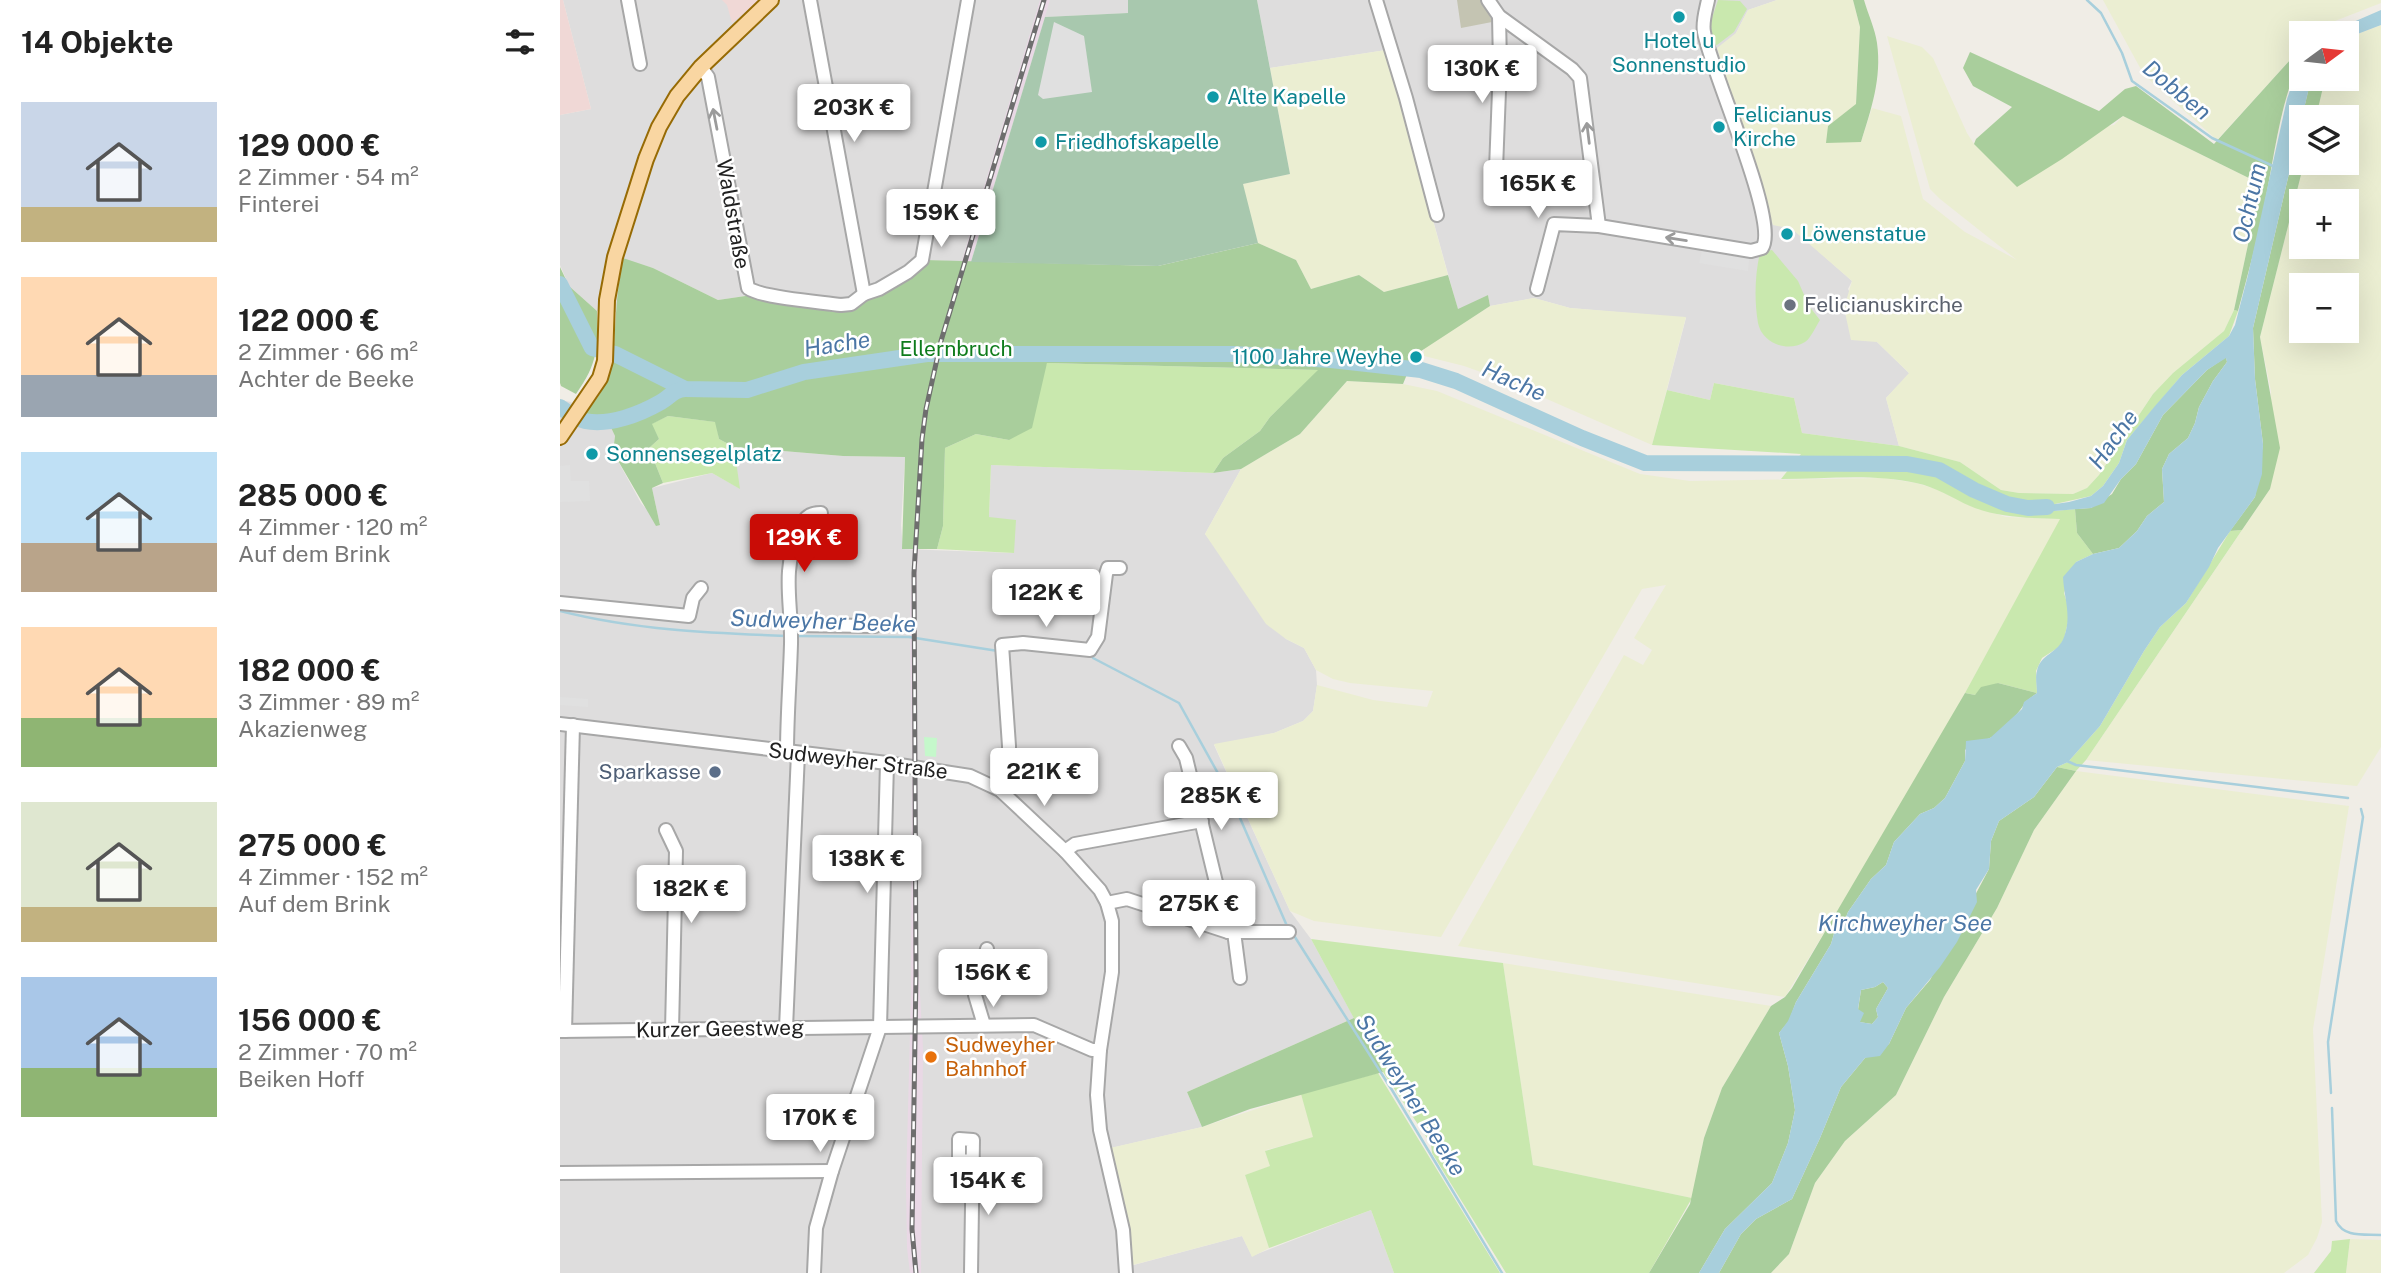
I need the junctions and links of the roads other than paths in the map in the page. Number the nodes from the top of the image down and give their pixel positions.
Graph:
1 (628, 0) edge
2 (771, 0) edge
3 (810, 0) edge
4 (968, 0) edge
5 (1376, 0) edge
6 (1488, 0) edge
7 (1708, 0) edge
8 (1499, 16) junction
9 (640, 64) dead end
10 (701, 67) junction
11 (1495, 195) dead end
12 (1437, 215) dead end
13 (1599, 226) junction
14 (1537, 289) dead end
15 (864, 293) junction
16 (560, 437) edge
17 (821, 513) dead end
18 (1120, 568) dead end
19 (701, 588) dead end
20 (560, 603) edge
21 (790, 625) junction
22 (875, 626) dead end
23 (567, 724) edge
24 (1179, 746) dead end
25 (792, 753) junction
26 (887, 763) junction
27 (1000, 790) junction
28 (1202, 821) junction
29 (666, 830) dead end
30 (1065, 851) junction
31 (1107, 903) junction
32 (1231, 932) junction
33 (1289, 932) dead end
34 (987, 949) dead end
35 (1240, 978) dead end
36 (984, 1025) junction
37 (880, 1027) junction
38 (786, 1028) junction
39 (673, 1030) junction
40 (562, 1031) edge
41 (1100, 1050) junction
42 (972, 1161) dead end
43 (832, 1171) junction
44 (560, 1173) edge
45 (814, 1273) edge
46 (971, 1273) edge
47 (1126, 1273) edge

1 - 9 street
2 - 10 main road
3 - 15 street
4 - 15 street, Waldstraße
5 - 12 street
6 - 8 street
7 -> 13 street
8 - 11 street
13 -> 8 street
15 -> 10 street, Waldstraße
10 - 16 main road
13 - 14 street
17 - 21 street
18 - 27 street
19 - 20 street
21 - 22 street
21 - 25 street
23 - 25 street, Sudweyher Straße
23 - 40 street
24 - 28 street
25 - 26 street, Sudweyher Straße
25 - 38 street
26 - 27 street, Sudweyher Straße
26 - 37 street
27 - 30 street, Sudweyher Straße
28 - 30 street
28 - 32 street
29 - 39 street
30 - 31 street, Sudweyher Straße
31 - 32 street
31 - 41 street, Sudweyher Straße
32 - 33 street
32 - 35 street
34 - 36 street
36 - 37 street, Kurzer Geestweg
36 - 41 street, Kurzer Geestweg
37 - 38 street, Kurzer Geestweg
37 - 43 street
38 - 39 street, Kurzer Geestweg
39 - 40 street, Kurzer Geestweg
41 - 47 street, Sudweyher Straße
42 - 46 street
43 - 44 street
43 - 45 street

